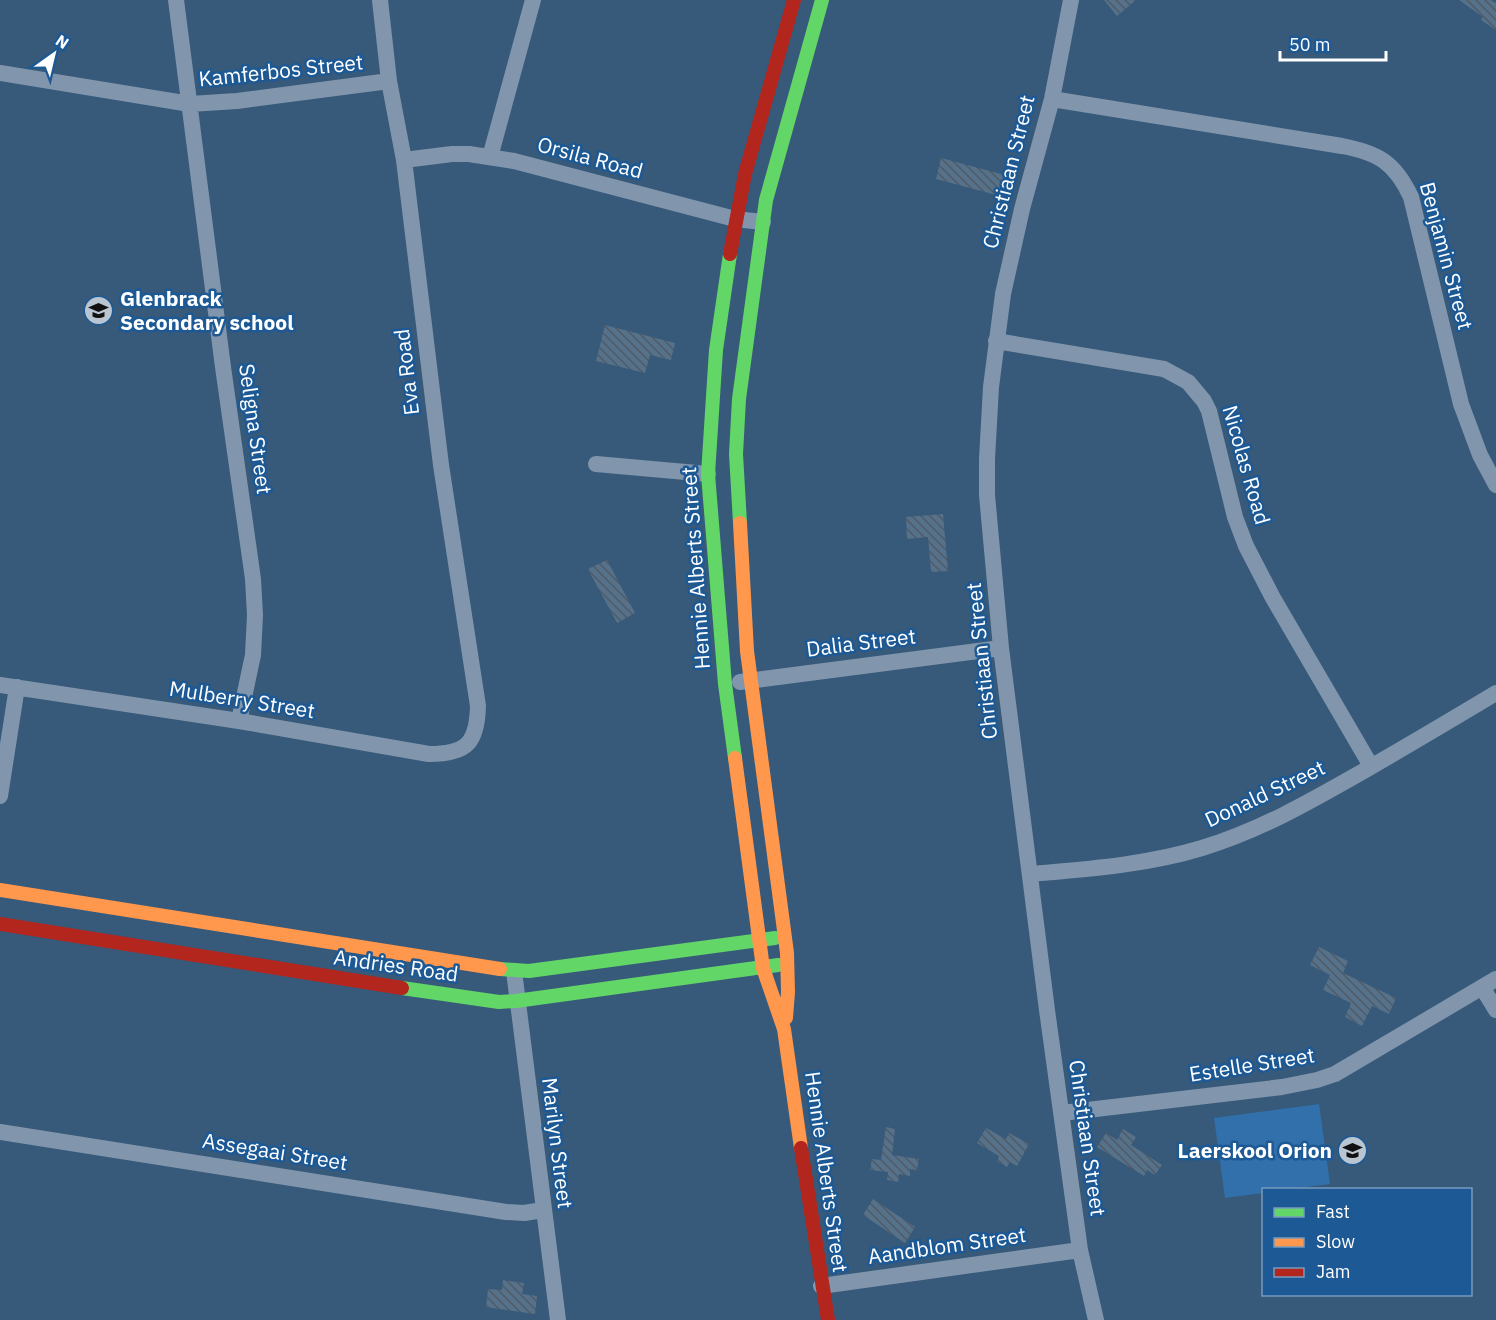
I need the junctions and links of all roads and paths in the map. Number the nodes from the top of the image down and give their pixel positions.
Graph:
1 (176, 0) edge
2 (380, 0) edge
3 (533, 0) edge
4 (794, 0) edge
5 (822, 0) edge
6 (1071, 0) edge
7 (0, 73) edge
8 (389, 81) junction
9 (1052, 99) junction
10 (190, 104) junction
11 (490, 157) junction
12 (404, 160) junction
13 (735, 219) junction
14 (763, 222) junction
15 (996, 341) junction
16 (596, 464) dead end
17 (708, 474) junction
18 (1496, 485) edge
19 (1001, 648) junction
20 (750, 681) junction
21 (725, 684) junction
22 (0, 685) edge
23 (17, 687) junction
24 (1496, 693) edge
25 (239, 721) junction
26 (472, 738) joint
27 (1371, 766) junction
28 (0, 796) edge
29 (1031, 874) junction
30 (0, 890) edge
31 (0, 924) edge
32 (785, 936) junction
33 (759, 941) junction
34 (788, 963) junction
35 (763, 968) junction
36 (514, 972) junction
37 (1489, 983) edge
38 (516, 1001) junction
39 (1496, 1010) edge
40 (784, 1029) junction
41 (1062, 1113) junction
42 (0, 1132) edge
43 (543, 1210) junction
44 (1080, 1250) junction
45 (821, 1286) junction
46 (558, 1320) edge
47 (828, 1320) edge
48 (1096, 1320) edge

1 - 10 street, Seligna Street
2 - 8 street, Eva Road
3 - 11 street
4 - 13 street, Hennie Alberts Street
5 - 14 street, Hennie Alberts Street
6 - 9 street, Christiaan Street
7 - 10 street, Kamferbos Street
8 - 10 street, Kamferbos Street
8 - 12 street, Eva Road
9 - 15 street, Christiaan Street
9 - 18 street, Benjamin Street
10 - 25 street, Seligna Street
11 - 12 street, Orsila Road
11 - 13 street, Orsila Road
12 - 26 street, Eva Road
13 - 14 street, Orsila Road
13 - 17 street, Hennie Alberts Street
14 - 20 street, Hennie Alberts Street
15 - 19 street, Christiaan Street
15 - 27 street, Nicolas Road
16 - 17 street
17 - 21 street, Hennie Alberts Street
19 - 20 street, Dalia Street
19 - 29 street, Christiaan Street
20 - 21 street, Dalia Street
20 - 32 street, Hennie Alberts Street
21 - 33 street, Hennie Alberts Street
22 - 23 street, Mulberry Street
23 - 25 street, Mulberry Street
23 - 28 street
24 - 27 street, Donald Street
25 - 26 street, Mulberry Street
27 - 29 street, Donald Street
29 - 41 street, Christiaan Street
30 - 36 street, Andries Road
31 - 38 street, Andries Road
32 - 33 street, Andries Road
32 - 34 street, Hennie Alberts Street
33 - 35 street, Hennie Alberts Street
33 - 36 street, Andries Road
34 - 35 street, Andries Road
34 - 40 street, Hennie Alberts Street
35 - 38 street, Andries Road
35 - 40 street, Hennie Alberts Street
36 - 38 street, Marilyn Street
37 - 39 street
37 - 41 street, Estelle Street
38 - 43 street, Marilyn Street
40 - 45 street, Hennie Alberts Street
41 - 44 street, Christiaan Street
42 - 43 street, Assegaai Street
43 - 46 street, Marilyn Street
44 - 45 street, Aandblom Street
44 - 48 street, Christiaan Street
45 - 47 street, Hennie Alberts Street

